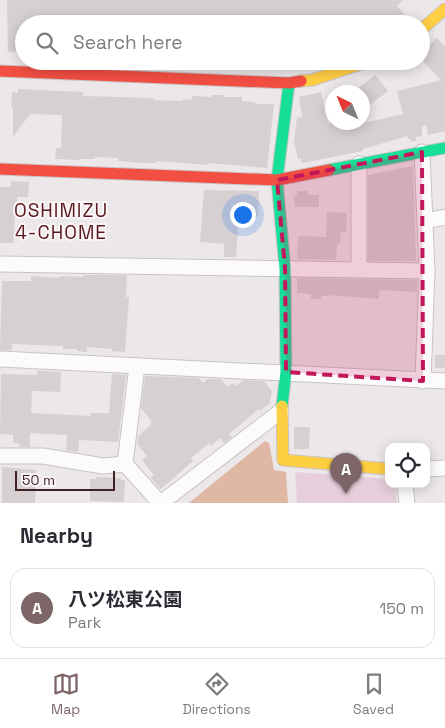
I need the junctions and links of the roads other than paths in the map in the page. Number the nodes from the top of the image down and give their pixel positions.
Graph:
1 (445, 9) edge
2 (430, 22) edge
3 (343, 70) edge
4 (0, 71) edge
5 (289, 83) junction
6 (445, 148) edge
7 (422, 152) junction
8 (359, 164) junction
9 (0, 169) edge
10 (277, 180) junction
11 (445, 217) edge
12 (424, 221) junction
13 (0, 264) edge
14 (285, 268) junction
15 (359, 269) junction
16 (426, 271) junction
17 (0, 359) edge
18 (137, 366) junction
19 (286, 372) junction
20 (423, 381) junction
21 (445, 381) edge
22 (281, 411) junction
23 (0, 456) edge
24 (125, 464) junction
25 (445, 468) edge
26 (385, 469) edge
27 (430, 469) edge
28 (405, 488) edge
29 (161, 503) edge
30 (407, 503) edge

1 - 2 street
3 - 5 street
4 - 5 street
5 - 10 street
6 - 7 street
7 - 8 street
7 - 12 street
8 - 10 street
8 - 15 street
9 - 10 street
10 - 14 street
11 - 12 street
12 - 16 street
13 - 14 street
14 - 15 street
14 - 19 street
15 - 16 street
16 - 20 street
17 - 18 street
18 - 19 street
18 - 24 street
19 - 20 street
19 - 22 street
20 - 21 street
22 - 26 street
22 - 29 street
23 - 24 street
24 - 29 street
25 - 27 street
28 - 30 street

